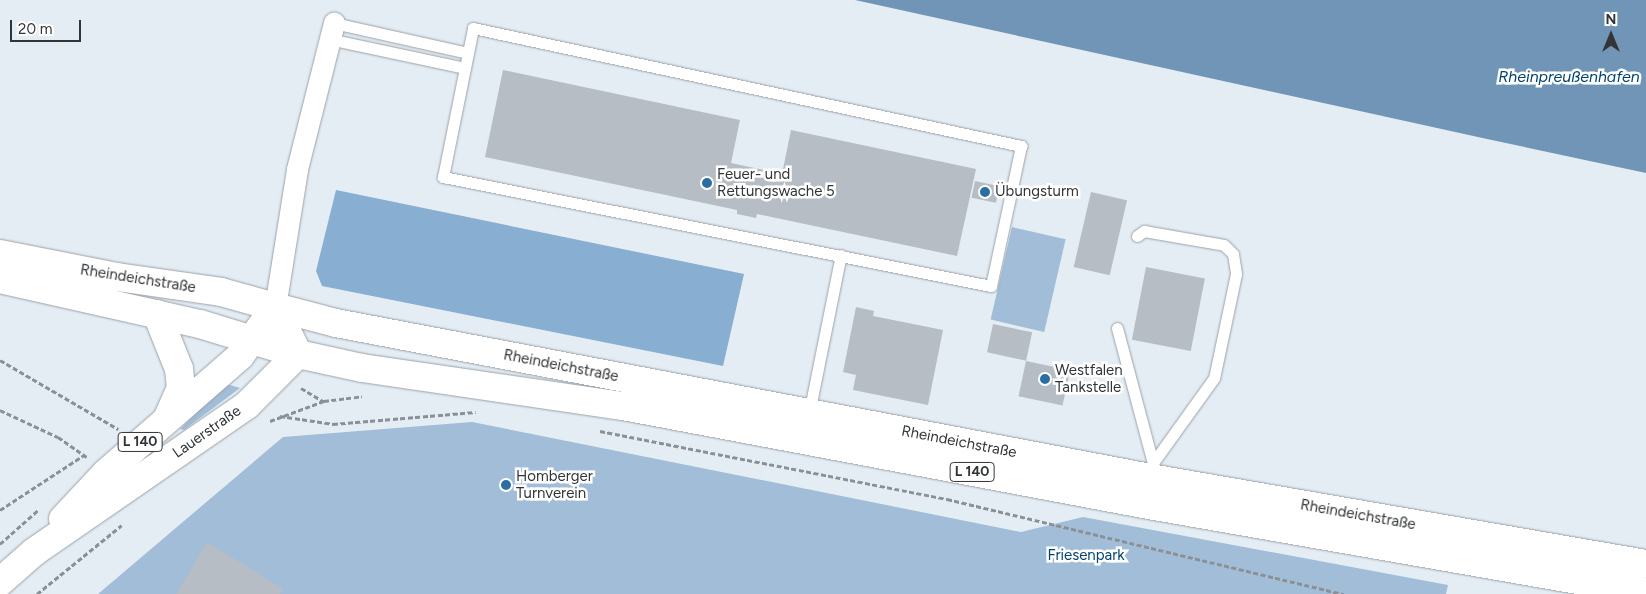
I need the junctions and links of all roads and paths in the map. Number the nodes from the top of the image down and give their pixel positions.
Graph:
1 (332, 31) junction
2 (468, 53) junction
3 (465, 68) junction
4 (1137, 236) dead end
5 (0, 254) edge
6 (841, 255) junction
7 (0, 279) edge
8 (275, 307) junction
9 (157, 314) junction
10 (1117, 328) dead end
11 (252, 338) junction
12 (298, 354) junction
13 (0, 360) edge
14 (370, 396) dead end
15 (0, 410) edge
16 (486, 413) dead end
17 (809, 413) junction
18 (278, 415) junction
19 (167, 418) junction
20 (262, 426) dead end
21 (120, 429) dead end
22 (591, 429) dead end
23 (84, 456) junction
24 (1152, 471) junction
25 (106, 473) junction
26 (0, 510) edge
27 (126, 522) dead end
28 (34, 552) junction
29 (1646, 564) edge
30 (0, 582) edge
31 (1646, 592) edge
32 (37, 594) edge
33 (1344, 594) edge

1 - 2 lane
1 - 3 lane
1 - 8 street
2 - 3 lane
2 - 6 lane
3 - 6 lane
4 - 24 lane
5 - 8 main road, Rheindeichstraße
6 - 17 lane
7 - 9 main road, Rheindeichstraße
8 - 11 main road, L 140
8 - 12 main road
8 - 17 main road, Rheindeichstraße / L 140
9 - 11 main road, Rheindeichstraße
9 - 19 main road, L 140
10 - 24 lane
11 - 12 main road, Rheindeichstraße / L 140
11 - 19 main road, Lauerstraße / L 140
12 - 28 main road, Lauerstraße / L 140
12 - 31 main road, Rheindeichstraße / L 140
13 - 21 path
14 - 18 path
15 - 23 path
16 - 18 path
17 - 24 main road, Rheindeichstraße / L 140
18 - 20 path
19 - 25 main road, Lauerstraße / L 140
22 - 33 path
23 - 25 path
23 - 26 path
24 - 29 main road, Rheindeichstraße / L 140
25 - 28 main road, Lauerstraße / L 140
27 - 32 path
28 - 30 main road, Lauerstraße / L 140

